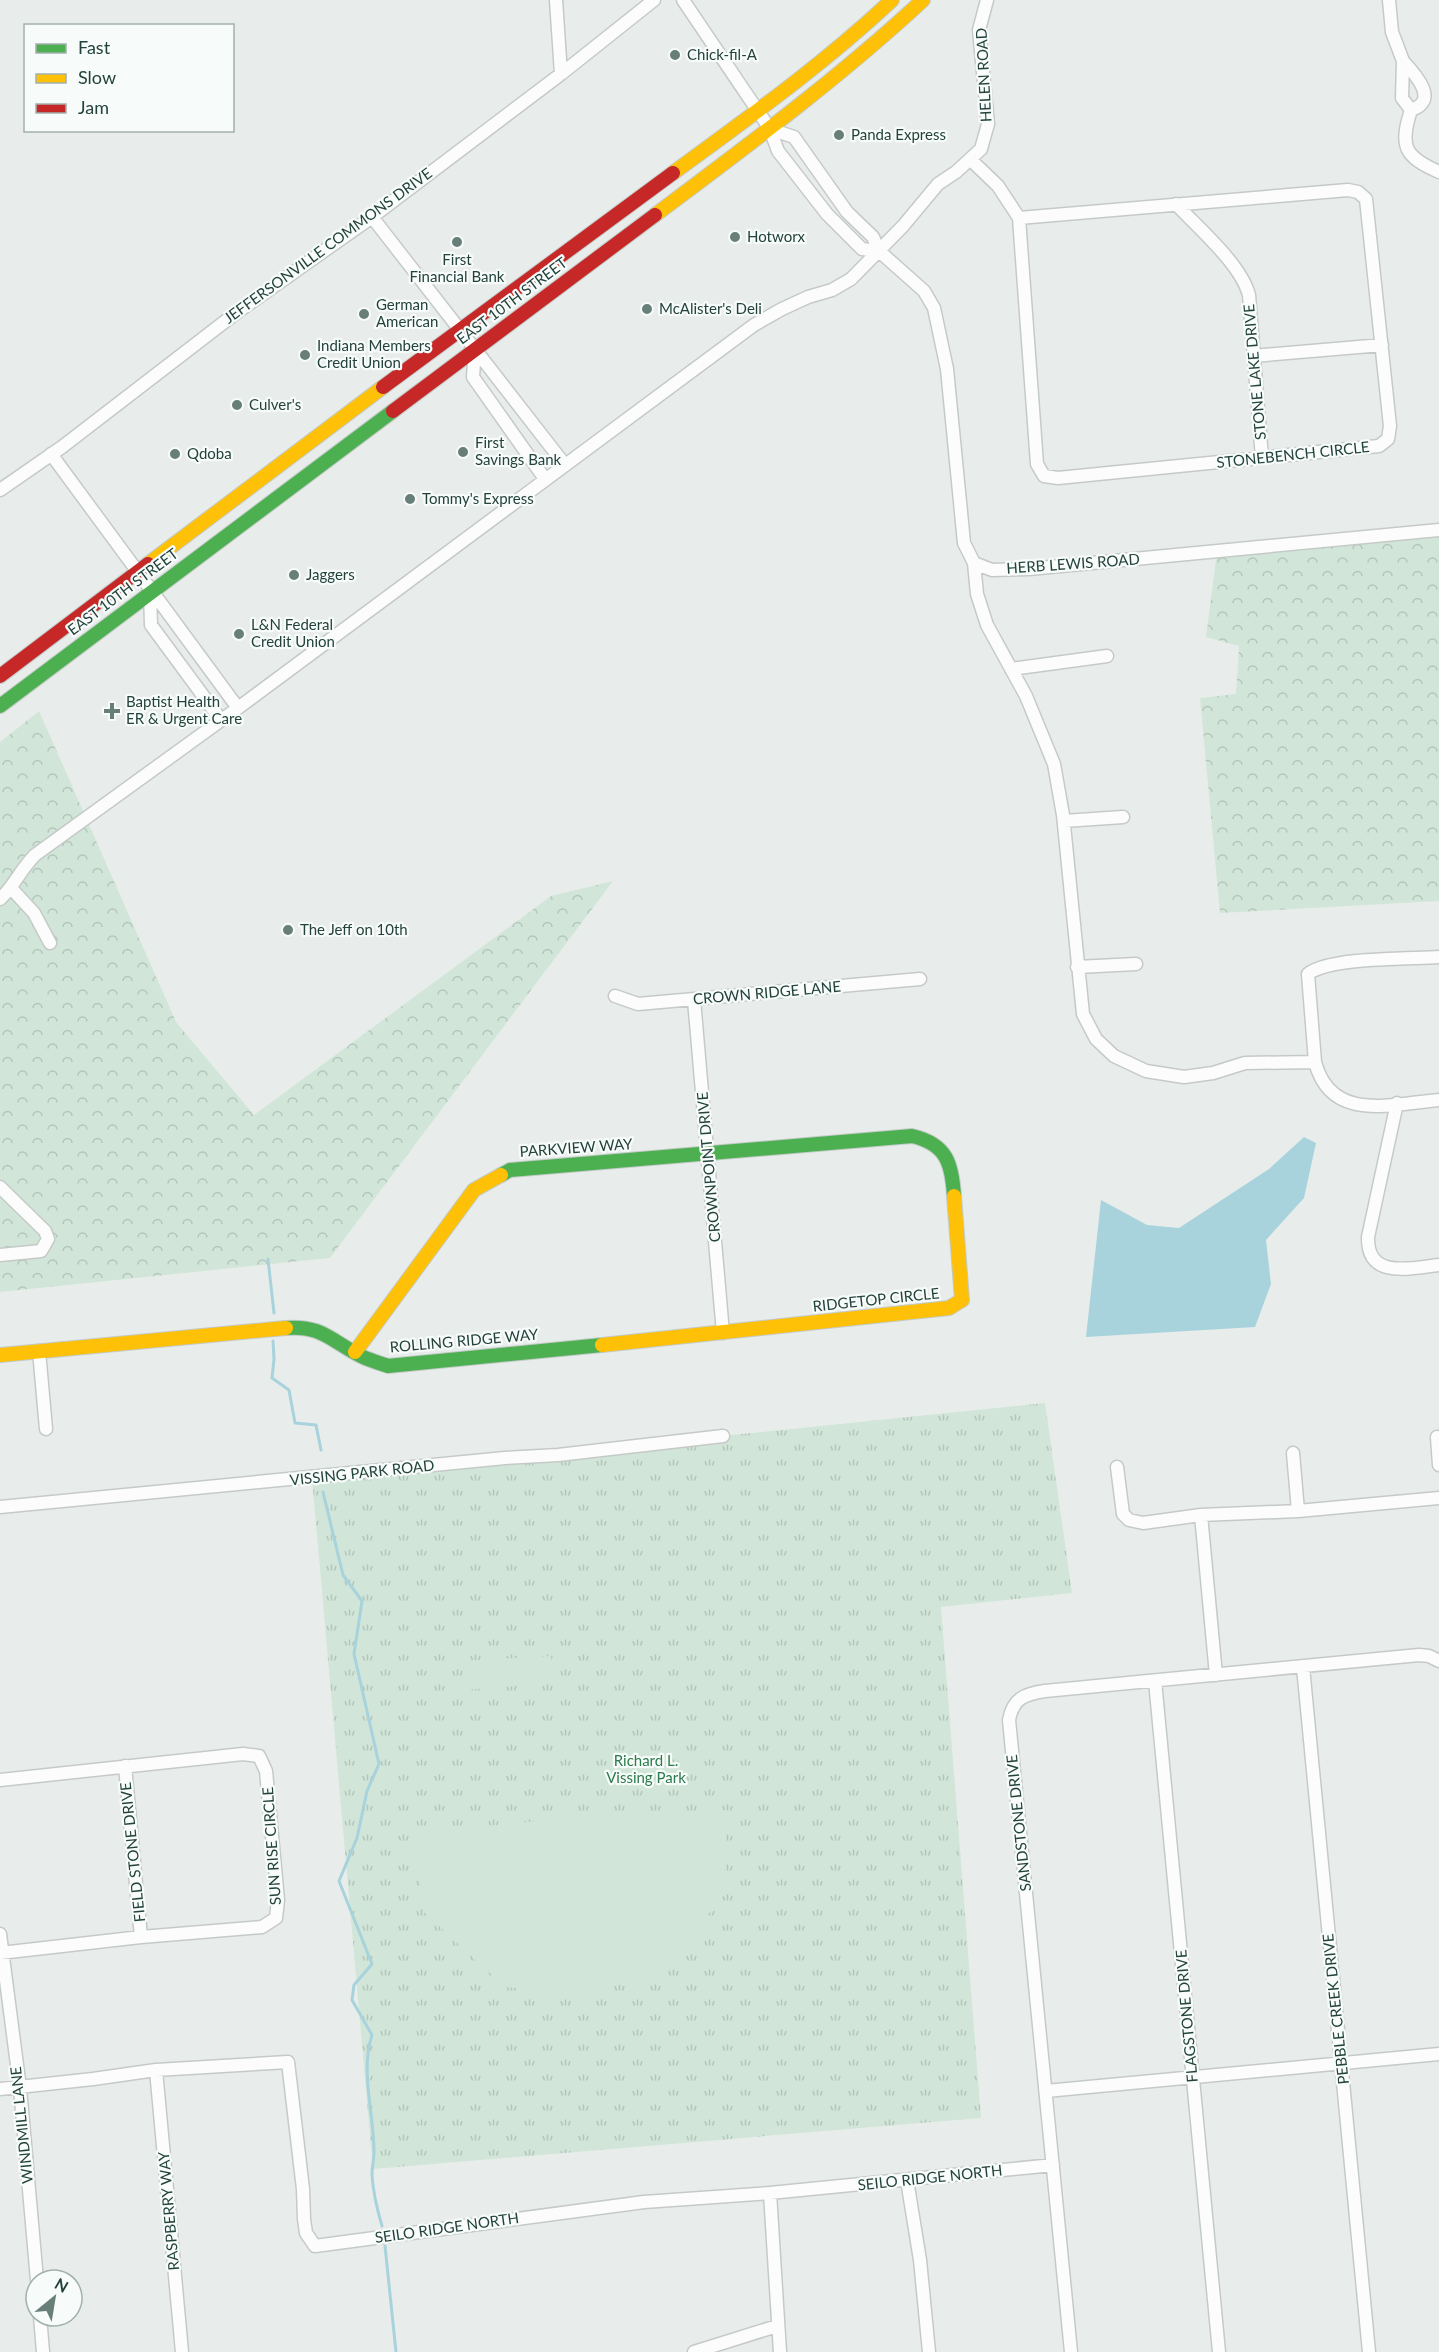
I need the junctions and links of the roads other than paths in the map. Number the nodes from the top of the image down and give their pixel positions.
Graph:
1 (556, 0) edge
2 (654, 0) edge
3 (683, 0) edge
4 (892, 0) edge
5 (923, 0) edge
6 (987, 0) edge
7 (1389, 0) edge
8 (1403, 61) junction
9 (561, 74) junction
10 (1411, 110) junction
11 (758, 111) junction
12 (770, 129) junction
13 (971, 160) junction
14 (1439, 172) edge
15 (1176, 204) junction
16 (372, 217) junction
17 (1019, 218) junction
18 (879, 251) junction
19 (462, 330) junction
20 (1382, 345) junction
21 (475, 350) junction
22 (1253, 356) junction
23 (51, 454) junction
24 (1262, 458) junction
25 (565, 465) junction
26 (545, 479) junction
27 (0, 490) edge
28 (1439, 530) edge
29 (974, 563) junction
30 (138, 570) junction
31 (150, 591) junction
32 (1107, 656) dead end
33 (1011, 669) junction
34 (0, 676) edge
35 (0, 706) edge
36 (238, 708) junction
37 (221, 720) junction
38 (1123, 817) dead end
39 (1064, 821) junction
40 (11, 888) junction
41 (0, 899) edge
42 (50, 942) dead end
43 (1439, 957) edge
44 (1136, 964) dead end
45 (1077, 967) junction
46 (920, 979) dead end
47 (615, 996) dead end
48 (694, 1000) junction
49 (1315, 1062) junction
50 (1439, 1100) edge
51 (1397, 1104) junction
52 (708, 1155) junction
53 (0, 1187) edge
54 (0, 1255) edge
55 (1439, 1265) edge
56 (723, 1333) junction
57 (39, 1351) junction
58 (355, 1352) junction
59 (0, 1355) edge
60 (46, 1429) dead end
61 (723, 1436) dead end
62 (1437, 1437) dead end
63 (1293, 1453) dead end
64 (1439, 1465) edge
65 (1117, 1467) dead end
66 (1439, 1498) edge
67 (0, 1507) edge
68 (1298, 1511) junction
69 (1201, 1515) junction
70 (1439, 1661) edge
71 (1303, 1667) junction
72 (1216, 1675) junction
73 (1155, 1681) junction
74 (125, 1766) junction
75 (0, 1780) edge
76 (0, 1934) edge
77 (141, 1937) junction
78 (1, 1953) edge
79 (1439, 2054) edge
80 (1341, 2063) junction
81 (156, 2070) junction
82 (1193, 2077) junction
83 (20, 2088) junction
84 (0, 2089) edge
85 (1046, 2091) junction
86 (1053, 2165) junction
87 (907, 2180) junction
88 (770, 2193) junction
89 (36, 2268) edge
90 (777, 2326) junction
91 (41, 2328) edge
92 (43, 2352) edge
93 (182, 2352) edge
94 (694, 2352) edge
95 (780, 2352) edge
96 (929, 2352) edge
97 (1071, 2352) edge
98 (1219, 2352) edge
99 (1369, 2352) edge

1 - 9 street
2 - 9 street, JEFFERSONVILLE COMMONS DRIVE
3 - 11 street
4 - 11 main road, EAST 10TH STREET
5 - 12 main road, EAST 10TH STREET
6 - 13 street, HELEN ROAD
7 - 8 street
8 - 10 street
8 - 10 street
9 - 16 street, JEFFERSONVILLE COMMONS DRIVE
10 - 14 street
11 - 12 street
11 - 19 main road, EAST 10TH STREET
12 - 18 street
12 - 18 street
12 - 21 main road, EAST 10TH STREET
13 - 17 street, STONEBENCH CIRCLE
13 - 18 street, HELEN ROAD
15 - 17 street, STONEBENCH CIRCLE
15 - 20 street, STONEBENCH CIRCLE
15 - 22 street, STONE LAKE DRIVE
16 - 19 street
16 - 23 street, JEFFERSONVILLE COMMONS DRIVE
17 - 24 street, STONEBENCH CIRCLE
18 - 25 street, HELEN ROAD
18 - 29 street
19 - 21 street
19 - 30 main road, EAST 10TH STREET
20 - 22 street
20 - 24 street, STONEBENCH CIRCLE
21 - 25 street
21 - 26 street
21 - 31 main road, EAST 10TH STREET
22 - 24 street, STONE LAKE DRIVE
23 - 27 street, JEFFERSONVILLE COMMONS DRIVE
23 - 30 street
25 - 26 street, HELEN ROAD
26 - 36 street, HELEN ROAD
28 - 29 street, HERB LEWIS ROAD
29 - 33 street
30 - 31 street
30 - 34 main road, EAST 10TH STREET
31 - 35 main road, EAST 10TH STREET
31 - 36 street
31 - 37 street
32 - 33 street
33 - 39 street
36 - 37 street, HELEN ROAD
37 - 40 street, HELEN ROAD
38 - 39 street
39 - 45 street
40 - 41 street, HELEN ROAD
40 - 42 street
43 - 49 street
44 - 45 street
45 - 49 street
46 - 48 street, CROWN RIDGE LANE
47 - 48 street, CROWN RIDGE LANE
48 - 52 street, CROWNPOINT DRIVE
49 - 51 street
50 - 51 street
51 - 55 street
52 - 56 street, CROWNPOINT DRIVE
52 - 56 main road, RIDGETOP CIRCLE
52 - 58 main road, PARKVIEW WAY
53 - 54 street
56 - 58 main road, ROLLING RIDGE WAY
57 - 58 main road, ROLLING RIDGE WAY
57 - 59 main road, ROLLING RIDGE WAY
57 - 60 street
61 - 67 street, VISSING PARK ROAD
62 - 64 street
63 - 68 street
65 - 69 street
66 - 68 street
68 - 69 street
69 - 72 street
70 - 71 street, SANDSTONE DRIVE
71 - 72 street, SANDSTONE DRIVE
71 - 80 street, PEBBLE CREEK DRIVE
72 - 73 street, SANDSTONE DRIVE
73 - 82 street, FLAGSTONE DRIVE
73 - 85 street, SANDSTONE DRIVE
74 - 75 street, SUN RISE CIRCLE
74 - 77 street, FIELD STONE DRIVE
74 - 77 street, SUN RISE CIRCLE
76 - 78 street, WINDMILL LANE
77 - 78 street, SUN RISE CIRCLE
78 - 83 street, WINDMILL LANE
79 - 80 street
80 - 82 street
80 - 99 street, PEBBLE CREEK DRIVE
81 - 83 street, SEILO RIDGE NORTH
81 - 88 street, SEILO RIDGE NORTH
81 - 93 street, RASPBERRY WAY
82 - 85 street
82 - 98 street, FLAGSTONE DRIVE
83 - 84 street, SEILO RIDGE NORTH
83 - 89 street, WINDMILL LANE
85 - 86 street, SANDSTONE DRIVE
86 - 87 street, SEILO RIDGE NORTH
86 - 97 street, SANDSTONE DRIVE
87 - 88 street, SEILO RIDGE NORTH
87 - 96 street
88 - 90 street
90 - 94 street
90 - 95 street
91 - 92 street

